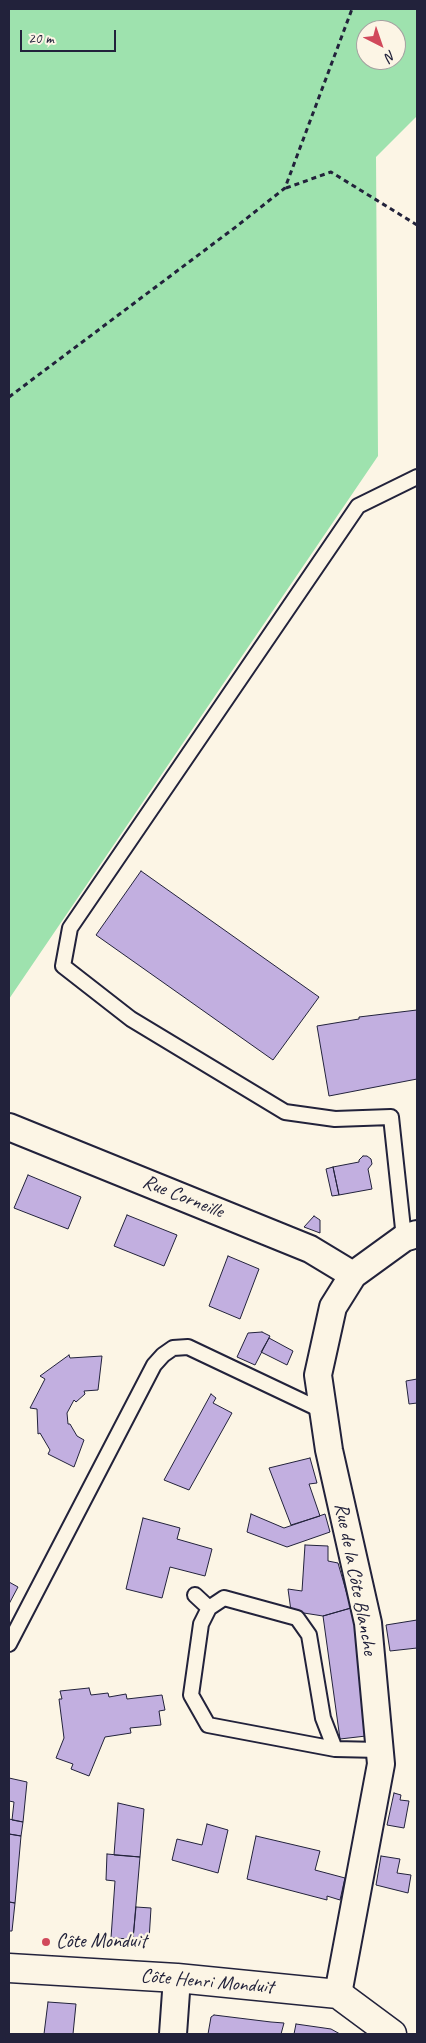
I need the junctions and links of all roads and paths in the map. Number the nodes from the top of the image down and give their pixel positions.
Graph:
1 (352, 9) edge
2 (285, 188) junction
3 (417, 225) edge
4 (9, 397) edge
5 (417, 477) edge
6 (9, 1127) edge
7 (411, 1236) edge
8 (353, 1275) junction
9 (323, 1411) junction
10 (195, 1595) dead end
11 (209, 1608) junction
12 (9, 1644) edge
13 (335, 1749) junction
14 (380, 1750) junction
15 (9, 1968) edge
16 (177, 1978) junction
17 (338, 1994) junction
18 (173, 2034) edge
19 (392, 2034) edge

1 - 2 path
2 - 3 path
2 - 4 path
5 - 7 lane
6 - 8 street, Rue Corneille
7 - 8 street, Rue de la Côte Blanche
8 - 9 street, Rue de la Côte Blanche
9 - 12 lane
9 - 14 street, Rue de la Côte Blanche
10 - 11 lane
11 - 13 lane
11 - 13 lane
13 - 14 lane
14 - 17 street, Rue de la Côte Blanche
15 - 16 street, Côte Henri Monduit
16 - 17 street, Côte Henri Monduit
16 - 18 street
17 - 19 street

